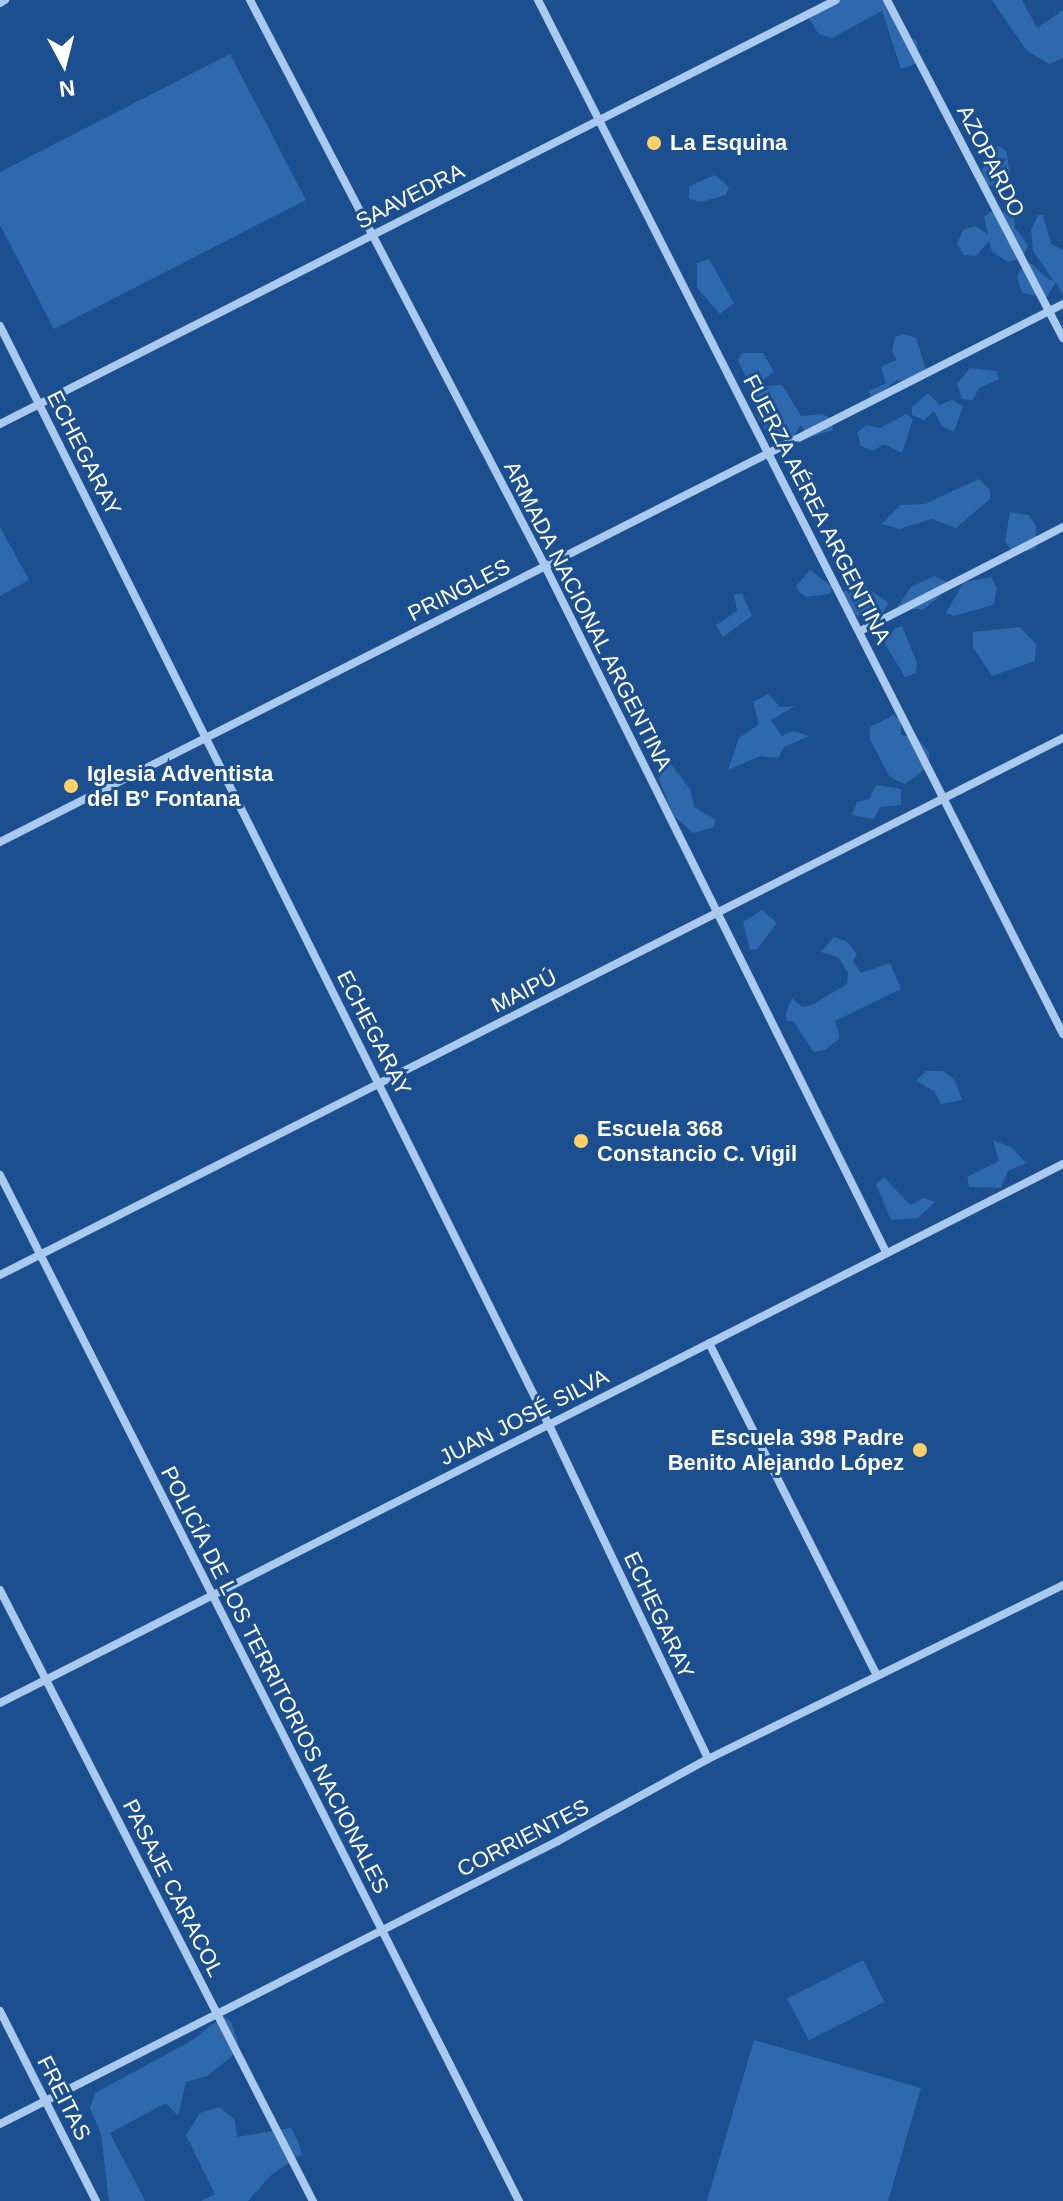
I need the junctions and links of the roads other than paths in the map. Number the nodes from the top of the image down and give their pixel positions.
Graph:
1 (250, 0) edge
2 (538, 0) edge
3 (836, 0) edge
4 (887, 0) edge
5 (598, 121) junction
6 (372, 235) junction
7 (1063, 304) edge
8 (1049, 311) junction
9 (0, 326) edge
10 (1063, 338) edge
11 (40, 404) junction
12 (0, 424) edge
13 (768, 454) junction
14 (1063, 527) edge
15 (545, 566) junction
16 (860, 631) junction
17 (206, 738) junction
18 (1063, 738) edge
19 (944, 798) junction
20 (0, 842) edge
21 (717, 914) junction
22 (1063, 1034) edge
23 (380, 1084) junction
24 (1063, 1164) edge
25 (0, 1175) edge
26 (886, 1252) junction
27 (41, 1255) junction
28 (0, 1275) edge
29 (709, 1343) junction
30 (549, 1425) junction
31 (1063, 1585) edge
32 (0, 1590) edge
33 (212, 1595) junction
34 (877, 1676) junction
35 (46, 1680) junction
36 (0, 1703) edge
37 (708, 1759) junction
38 (382, 1930) junction
39 (0, 2011) edge
40 (217, 2014) junction
41 (45, 2101) junction
42 (0, 2124) edge
43 (96, 2201) edge
44 (313, 2201) edge
45 (519, 2201) edge

1 - 6 street, ARMADA NACIONAL ARGENTINA
2 - 5 street, FUERZA AÉREA ARGENTINA
3 - 5 street, SAAVEDRA
4 - 8 street, AZOPARDO
5 - 6 street, SAAVEDRA
5 - 13 street, FUERZA AÉREA ARGENTINA
6 - 11 street, SAAVEDRA
6 - 15 street, ARMADA NACIONAL ARGENTINA
7 - 8 street, PRINGLES
8 - 10 street, AZOPARDO
8 - 13 street, PRINGLES
9 - 11 street, ECHEGARAY
11 - 12 street, SAAVEDRA
11 - 17 street, ECHEGARAY
13 - 15 street, PRINGLES
13 - 16 street, FUERZA AÉREA ARGENTINA
14 - 16 street
15 - 17 street, PRINGLES
15 - 21 street, ARMADA NACIONAL ARGENTINA
16 - 19 street, FUERZA AÉREA ARGENTINA
17 - 20 street, PRINGLES
17 - 23 street, ECHEGARAY
18 - 19 street, MAIPÚ
19 - 21 street, MAIPÚ
19 - 22 street, FUERZA AÉREA ARGENTINA
21 - 23 street, MAIPÚ
21 - 26 street, ARMADA NACIONAL ARGENTINA
23 - 27 street, MAIPÚ
23 - 30 street, ECHEGARAY
24 - 26 street, JUAN JOSÉ SILVA
25 - 27 street, POLICÍA DE LOS TERRITORIOS NACIONALES
26 - 29 street, JUAN JOSÉ SILVA
27 - 28 street, MAIPÚ
27 - 33 street, POLICÍA DE LOS TERRITORIOS NACIONALES
29 - 30 street, JUAN JOSÉ SILVA
29 - 34 street
30 - 33 street, JUAN JOSÉ SILVA
30 - 37 street, ECHEGARAY
31 - 34 street, CORRIENTES
32 - 35 street, PASAJE CARACOL
33 - 35 street, JUAN JOSÉ SILVA
33 - 38 street, POLICÍA DE LOS TERRITORIOS NACIONALES
34 - 37 street, CORRIENTES
35 - 36 street, JUAN JOSÉ SILVA
35 - 40 street, PASAJE CARACOL
37 - 38 street, CORRIENTES
38 - 40 street, CORRIENTES
38 - 45 street, POLICÍA DE LOS TERRITORIOS NACIONALES
39 - 41 street, FREITAS
40 - 41 street, CORRIENTES
40 - 44 street, PASAJE CARACOL
41 - 42 street, CORRIENTES
41 - 43 street, FREITAS

